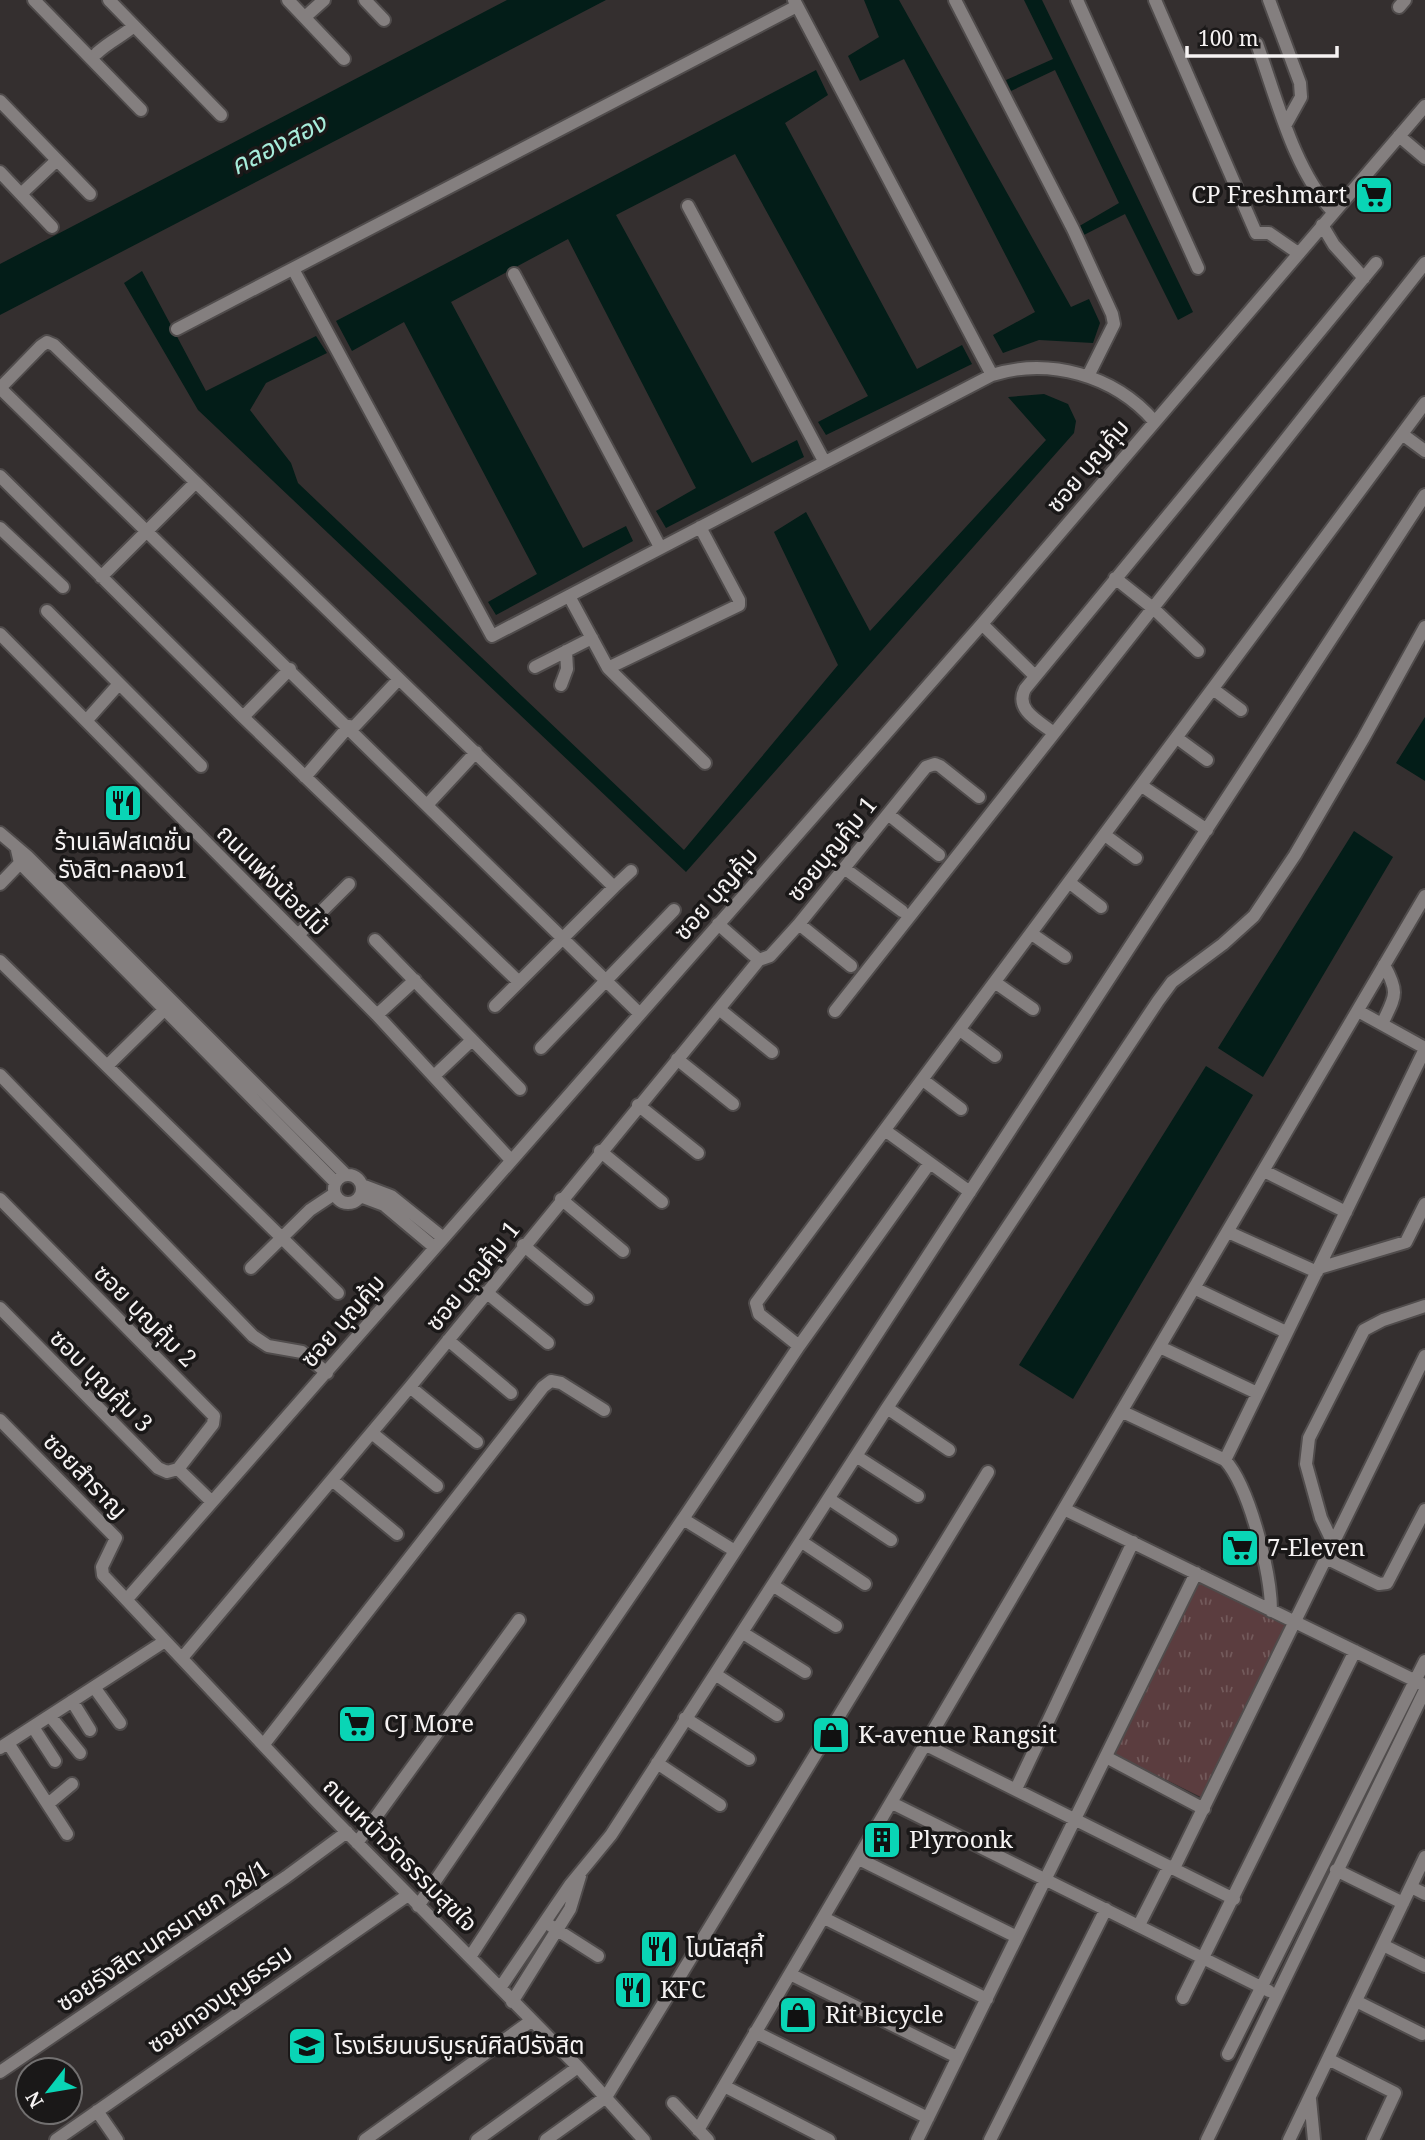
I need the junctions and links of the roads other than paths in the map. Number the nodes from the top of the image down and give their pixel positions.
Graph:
1 (34, 0) edge
2 (109, 0) edge
3 (288, 0) edge
4 (324, 0) edge
5 (365, 0) edge
6 (955, 0) edge
7 (1077, 0) edge
8 (1155, 0) edge
9 (1269, 0) edge
10 (795, 3) edge
11 (305, 17) junction
12 (384, 20) dead end
13 (134, 26) junction
14 (1257, 44) dead end
15 (97, 53) dead end
16 (344, 59) dead end
17 (0, 101) edge
18 (1425, 106) edge
19 (141, 110) dead end
20 (221, 115) dead end
21 (1286, 124) junction
22 (1399, 136) junction
23 (1425, 158) edge
24 (57, 160) junction
25 (0, 172) edge
26 (21, 194) junction
27 (90, 194) dead end
28 (688, 206) dead end
29 (1333, 212) junction
30 (1322, 225) junction
31 (52, 227) dead end
32 (1298, 253) junction
33 (1376, 263) dead end
34 (1425, 263) edge
35 (1198, 268) dead end
36 (293, 269) junction
37 (514, 274) dead end
38 (1364, 278) junction
39 (177, 329) dead end
40 (992, 375) junction
41 (1088, 376) junction
42 (0, 388) edge
43 (1425, 403) edge
44 (1154, 421) junction
45 (1402, 434) junction
46 (1425, 451) edge
47 (824, 461) junction
48 (0, 477) edge
49 (195, 483) junction
50 (1425, 495) edge
51 (700, 527) junction
52 (0, 528) edge
53 (147, 529) junction
54 (660, 547) junction
55 (101, 577) junction
56 (1115, 578) junction
57 (62, 587) dead end
58 (569, 596) junction
59 (1154, 609) junction
60 (47, 611) dead end
61 (982, 624) junction
62 (1425, 627) edge
63 (0, 634) edge
64 (592, 638) junction
65 (566, 651) junction
66 (1198, 651) dead end
67 (535, 667) dead end
68 (608, 668) junction
69 (290, 669) junction
70 (1035, 676) junction
71 (399, 678) junction
72 (118, 685) junction
73 (561, 685) dead end
74 (1213, 689) junction
75 (1241, 710) dead end
76 (243, 717) junction
77 (86, 721) junction
78 (351, 727) junction
79 (1054, 733) junction
80 (1177, 737) junction
81 (476, 752) junction
82 (1208, 760) dead end
83 (705, 762) dead end
84 (201, 766) dead end
85 (304, 777) junction
86 (1142, 786) junction
87 (978, 797) dead end
88 (426, 805) junction
89 (888, 814) junction
90 (1207, 830) junction
91 (0, 833) edge
92 (1105, 835) junction
93 (939, 855) dead end
94 (22, 856) junction
95 (1136, 858) dead end
96 (844, 868) junction
97 (631, 871) dead end
98 (1070, 883) junction
99 (0, 884) edge
100 (349, 884) dead end
101 (614, 887) junction
102 (1425, 896) edge
103 (1101, 907) dead end
104 (674, 910) dead end
105 (902, 911) dead end
106 (1415, 914) junction
107 (718, 924) junction
108 (799, 924) junction
109 (1425, 924) edge
110 (1032, 934) junction
111 (298, 935) junction
112 (563, 939) junction
113 (375, 940) dead end
114 (1065, 957) dead end
115 (765, 958) junction
116 (0, 961) edge
117 (1384, 965) junction
118 (851, 966) dead end
119 (415, 980) junction
120 (519, 982) junction
121 (606, 982) junction
122 (996, 983) junction
123 (495, 1006) dead end
124 (165, 1009) junction
125 (719, 1009) junction
126 (1033, 1009) dead end
127 (835, 1011) dead end
128 (1358, 1011) junction
129 (639, 1013) junction
130 (377, 1015) junction
131 (1382, 1024) junction
132 (960, 1030) junction
133 (472, 1040) junction
134 (541, 1048) dead end
135 (1425, 1048) edge
136 (772, 1052) dead end
137 (995, 1056) dead end
138 (677, 1059) junction
139 (107, 1066) junction
140 (0, 1075) edge
141 (434, 1076) junction
142 (923, 1080) junction
143 (520, 1089) dead end
144 (733, 1104) dead end
145 (638, 1105) junction
146 (961, 1109) dead end
147 (886, 1131) junction
148 (600, 1152) junction
149 (698, 1153) dead end
150 (510, 1159) junction
151 (929, 1164) junction
152 (1264, 1171) junction
153 (339, 1183) junction
154 (361, 1191) junction
155 (970, 1192) junction
156 (0, 1199) edge
157 (561, 1199) junction
158 (662, 1202) dead end
159 (1425, 1204) edge
160 (1346, 1212) junction
161 (1228, 1232) junction
162 (281, 1237) junction
163 (438, 1242) junction
164 (523, 1245) junction
165 (623, 1251) dead end
166 (251, 1268) dead end
167 (1318, 1270) junction
168 (1196, 1289) junction
169 (486, 1292) junction
170 (338, 1293) dead end
171 (587, 1298) dead end
172 (1425, 1306) edge
173 (0, 1308) edge
174 (1286, 1332) junction
175 (448, 1340) junction
176 (548, 1343) dead end
177 (799, 1346) junction
178 (1160, 1347) junction
179 (1425, 1356) edge
180 (327, 1373) junction
181 (410, 1387) junction
182 (511, 1393) dead end
183 (1257, 1393) junction
184 (887, 1408) junction
185 (604, 1410) dead end
186 (1123, 1412) junction
187 (0, 1420) edge
188 (372, 1433) junction
189 (477, 1442) dead end
190 (949, 1450) dead end
191 (856, 1456) junction
192 (1225, 1460) junction
193 (178, 1469) junction
194 (988, 1472) dead end
195 (332, 1480) junction
196 (436, 1486) dead end
197 (918, 1496) dead end
198 (829, 1499) junction
199 (210, 1500) junction
200 (1064, 1509) junction
201 (1425, 1510) edge
202 (683, 1519) junction
203 (397, 1534) dead end
204 (891, 1540) dead end
205 (802, 1542) junction
206 (1133, 1542) junction
207 (1333, 1543) junction
208 (735, 1551) junction
209 (1326, 1558) junction
210 (1196, 1573) junction
211 (866, 1584) dead end
212 (774, 1586) junction
213 (127, 1599) junction
214 (1271, 1611) junction
215 (519, 1620) dead end
216 (1293, 1621) junction
217 (836, 1626) dead end
218 (743, 1633) junction
219 (165, 1641) junction
220 (1355, 1651) junction
221 (182, 1658) junction
222 (1425, 1661) edge
223 (805, 1672) dead end
224 (715, 1674) junction
225 (1422, 1686) edge
226 (94, 1687) junction
227 (72, 1701) junction
228 (777, 1715) dead end
229 (50, 1716) junction
230 (685, 1718) junction
231 (120, 1723) dead end
232 (33, 1727) junction
233 (90, 1730) dead end
234 (264, 1744) junction
235 (926, 1745) junction
236 (4, 1746) edge
237 (80, 1753) dead end
238 (1106, 1757) junction
239 (749, 1759) dead end
240 (55, 1761) dead end
241 (657, 1763) junction
242 (72, 1784) dead end
243 (1016, 1790) junction
244 (892, 1803) junction
245 (48, 1804) junction
246 (720, 1805) dead end
247 (1204, 1809) junction
248 (1076, 1819) junction
249 (347, 1832) junction
250 (67, 1834) dead end
251 (358, 1843) junction
252 (1425, 1857) edge
253 (859, 1858) junction
254 (1172, 1867) junction
255 (1336, 1870) junction
256 (580, 1876) junction
257 (1047, 1878) junction
258 (1411, 1887) junction
259 (1425, 1894) edge
260 (408, 1895) junction
261 (1234, 1899) junction
262 (1403, 1903) junction
263 (418, 1906) junction
264 (1106, 1909) junction
265 (824, 1918) junction
266 (545, 1923) junction
267 (1139, 1925) junction
268 (557, 1930) junction
269 (1017, 1937) junction
270 (1383, 1945) junction
271 (598, 1956) dead end
272 (470, 1957) junction
273 (1205, 1958) junction
274 (1425, 1966) edge
275 (790, 1973) junction
276 (500, 1988) junction
277 (1263, 1988) junction
278 (1276, 1994) junction
279 (1183, 1998) dead end
280 (987, 1999) junction
281 (1356, 2001) junction
282 (512, 2002) junction
283 (531, 2021) junction
284 (755, 2032) junction
285 (1422, 2034) dead end
286 (1228, 2054) dead end
287 (957, 2057) junction
288 (1328, 2059) junction
289 (578, 2067) junction
290 (0, 2072) edge
291 (724, 2087) junction
292 (606, 2097) junction
293 (1310, 2098) junction
294 (673, 2103) dead end
295 (97, 2111) junction
296 (928, 2118) junction
297 (698, 2130) junction
298 (62, 2138) edge
299 (117, 2140) edge
300 (365, 2140) edge
301 (477, 2140) edge
302 (546, 2140) edge
303 (644, 2140) edge
304 (708, 2140) edge
305 (829, 2140) edge
306 (917, 2140) edge
307 (990, 2140) edge
308 (1206, 2140) edge
309 (1289, 2140) edge
310 (1314, 2140) edge
311 (1373, 2140) edge

1 - 19 street
2 - 13 street
3 - 11 street
4 - 11 street
5 - 12 street
6 - 41 street
7 - 35 street
8 - 32 street
9 - 21 street
10 - 36 street
10 - 40 street
11 - 16 street
13 - 15 street
13 - 20 street
14 - 21 street
17 - 24 street
18 - 22 street, ซอย บุญคุ้ม
21 - 29 street
22 - 23 street
22 - 29 street, ซอย บุญคุ้ม
24 - 26 street
24 - 27 street
25 - 26 street
26 - 31 street
28 - 47 street
29 - 30 street, ซอย บุญคุ้ม
30 - 32 street, ซอย บุญคุ้ม
30 - 38 street
32 - 44 street, ซอย บุญคุ้ม
33 - 38 street
34 - 59 street
36 - 39 street
36 - 58 street
37 - 54 street
38 - 56 street
40 - 41 street
40 - 47 street
41 - 44 street
42 - 49 street
42 - 53 street
43 - 45 street
44 - 61 street, ซอย บุญคุ้ม
45 - 46 street
45 - 74 street
47 - 51 street
48 - 55 street
49 - 53 street
49 - 71 street
50 - 90 street
51 - 54 street
51 - 68 street
52 - 57 street
53 - 55 street
53 - 69 street
54 - 58 street
55 - 76 street
56 - 59 street
56 - 70 street
58 - 64 street
59 - 66 street
59 - 79 street
60 - 72 street
61 - 70 street
61 - 107 street, ซอย บุญคุ้ม
62 - 184 street
63 - 77 street, ถนนเพ่งน้อยไม้
64 - 65 street
64 - 68 street
65 - 67 street
65 - 73 street
68 - 83 street
69 - 76 street
69 - 78 street
70 - 79 street
71 - 78 street
71 - 81 street
72 - 77 street
72 - 84 street
74 - 75 street
74 - 80 street
76 - 85 street
77 - 111 street, ถนนเพ่งน้อยไม้
78 - 85 street
78 - 88 street
79 - 127 street
80 - 82 street
80 - 86 street
81 - 88 street
81 - 101 street
85 - 120 street
86 - 90 street
86 - 92 street
87 - 89 street, ซอยบุญคุ้ม 1
88 - 112 street
89 - 93 street
89 - 96 street, ซอยบุญคุ้ม 1
90 - 155 street
91 - 94 street
92 - 95 street
92 - 98 street
94 - 99 street
94 - 124 street
94 - 153 street
96 - 105 street
96 - 108 street, ซอยบุญคุ้ม 1
97 - 101 street
98 - 103 street
98 - 110 street
100 - 111 street
101 - 112 street
102 - 106 street
104 - 121 street
106 - 109 street
106 - 117 street
107 - 115 street
107 - 129 street, ซอย บุญคุ้ม
108 - 115 street, ซอยบุญคุ้ม 1
108 - 118 street
110 - 114 street
110 - 122 street
111 - 130 street, ถนนเพ่งน้อยไม้
112 - 120 street
112 - 121 street
113 - 119 street
115 - 125 street, ซอย บุญคุ้ม 1
116 - 139 street
117 - 128 street
117 - 131 street
119 - 130 street
119 - 133 street
120 - 123 street
121 - 129 street
121 - 134 street
122 - 126 street
122 - 132 street
124 - 139 street
124 - 153 street
125 - 136 street
125 - 138 street, ซอย บุญคุ้ม 1
128 - 131 street
128 - 152 street
129 - 150 street, ซอย บุญคุ้ม
130 - 141 street, ถนนเพ่งน้อยไม้
131 - 135 street
132 - 137 street
132 - 142 street
133 - 141 street
133 - 143 street
135 - 160 street
138 - 144 street
138 - 145 street, ซอย บุญคุ้ม 1
139 - 162 street
140 - 180 street
141 - 150 street, ถนนเพ่งน้อยไม้
142 - 146 street
142 - 147 street
145 - 148 street, ซอย บุญคุ้ม 1
145 - 149 street
147 - 151 street
147 - 177 street
148 - 157 street, ซอย บุญคุ้ม 1
148 - 158 street
150 - 163 street, ซอย บุญคุ้ม
151 - 155 street
151 - 177 street
152 - 160 street
152 - 161 street
153 - 154 street
153 - 154 street
153 - 162 street
154 - 163 street
155 - 208 street
156 - 193 street, ซอย บุญคุ้ม 2
157 - 164 street, ซอย บุญคุ้ม 1
157 - 165 street
159 - 167 street
160 - 167 street
161 - 167 street
161 - 168 street
162 - 166 street
162 - 170 street
163 - 180 street, ซอย บุญคุ้ม
164 - 169 street, ซอย บุญคุ้ม 1
164 - 171 street
167 - 174 street
168 - 174 street
168 - 178 street
169 - 175 street, ซอย บุญคุ้ม 1
169 - 176 street
172 - 207 street
173 - 193 street, ซอบ บุญคุ้ม 3
174 - 183 street
175 - 181 street, ซอย บุญคุ้ม 1
175 - 182 street
177 - 202 street
178 - 183 street
178 - 186 street
179 - 207 street
180 - 199 street, ซอย บุญคุ้ม
181 - 188 street, ซอย บุญคุ้ม 1
181 - 189 street
183 - 192 street
184 - 190 street
184 - 191 street
185 - 234 street
186 - 192 street
186 - 200 street
187 - 213 street, ซอยสำราญ
188 - 195 street, ซอย บุญคุ้ม 1
188 - 196 street
191 - 197 street
191 - 198 street
192 - 214 street
193 - 199 street
194 - 292 street
195 - 203 street
195 - 221 street, ซอย บุญคุ้ม 1
198 - 204 street
198 - 205 street
199 - 213 street, ซอย บุญคุ้ม
200 - 206 street
200 - 235 street
201 - 209 street
202 - 208 street
202 - 263 street
205 - 211 street
205 - 212 street
206 - 210 street
206 - 243 street
207 - 209 street
208 - 272 street
209 - 216 street
210 - 214 street
210 - 238 street
212 - 217 street
212 - 218 street
213 - 219 street, ถนนหน้าวัดธรรมสุขใจ
214 - 216 street
215 - 251 street
216 - 220 street
216 - 247 street
218 - 223 street
218 - 224 street
219 - 221 street, ถนนหน้าวัดธรรมสุขใจ
219 - 226 street
220 - 225 street
220 - 261 street
221 - 234 street, ถนนหน้าวัดธรรมสุขใจ
222 - 225 street
224 - 228 street
224 - 230 street
225 - 255 street
225 - 277 street
226 - 227 street
226 - 231 street
227 - 229 street
227 - 233 street
229 - 232 street
229 - 237 street
230 - 239 street
230 - 241 street
232 - 236 street
232 - 240 street
234 - 249 street, ถนนหน้าวัดธรรมสุขใจ
235 - 243 street
235 - 244 street
236 - 245 street
238 - 247 street
238 - 248 street
241 - 246 street
241 - 256 street
242 - 245 street
243 - 248 street
244 - 253 street
244 - 257 street
245 - 250 street
247 - 254 street
248 - 254 street
248 - 257 street
249 - 251 street, ถนนหน้าวัดธรรมสุขใจ
249 - 290 street, ซอยรังสิต-นครนายก 28/1
251 - 260 street, ถนนหน้าวัดธรรมสุขใจ
252 - 258 street
253 - 265 street
253 - 269 street
254 - 261 street
254 - 267 street
255 - 262 street
255 - 278 street
256 - 266 street
256 - 268 street
257 - 264 street
257 - 269 street
258 - 259 street
258 - 262 street
260 - 263 street, ถนนหน้าวัดธรรมสุขใจ
260 - 295 street, ซอยทองบุญธรรม
261 - 273 street
262 - 270 street
263 - 272 street, ถนนหน้าวัดธรรมสุขใจ
264 - 267 street
264 - 307 street
265 - 275 street
265 - 280 street
266 - 268 street
266 - 276 street
267 - 273 street
268 - 271 street
268 - 282 street
269 - 280 street
270 - 274 street
270 - 281 street
272 - 276 street, ถนนหน้าวัดธรรมสุขใจ
273 - 277 street
273 - 279 street
275 - 284 street
275 - 287 street
276 - 282 street, ถนนหน้าวัดธรรมสุขใจ
277 - 278 street
277 - 286 street
278 - 308 street
280 - 287 street
281 - 285 street
281 - 288 street
282 - 283 street, ถนนหน้าวัดธรรมสุขใจ
283 - 289 street, ถนนหน้าวัดธรรมสุขใจ
283 - 300 street
284 - 291 street
284 - 296 street
287 - 296 street
288 - 293 street
288 - 311 street
289 - 292 street, ถนนหน้าวัดธรรมสุขใจ
289 - 301 street
291 - 297 street
291 - 305 street
292 - 302 street
292 - 303 street, ถนนหน้าวัดธรรมสุขใจ
293 - 309 street
293 - 310 street
294 - 297 street
295 - 298 street, ซอยทองบุญธรรม
295 - 299 street
296 - 306 street
297 - 304 street

